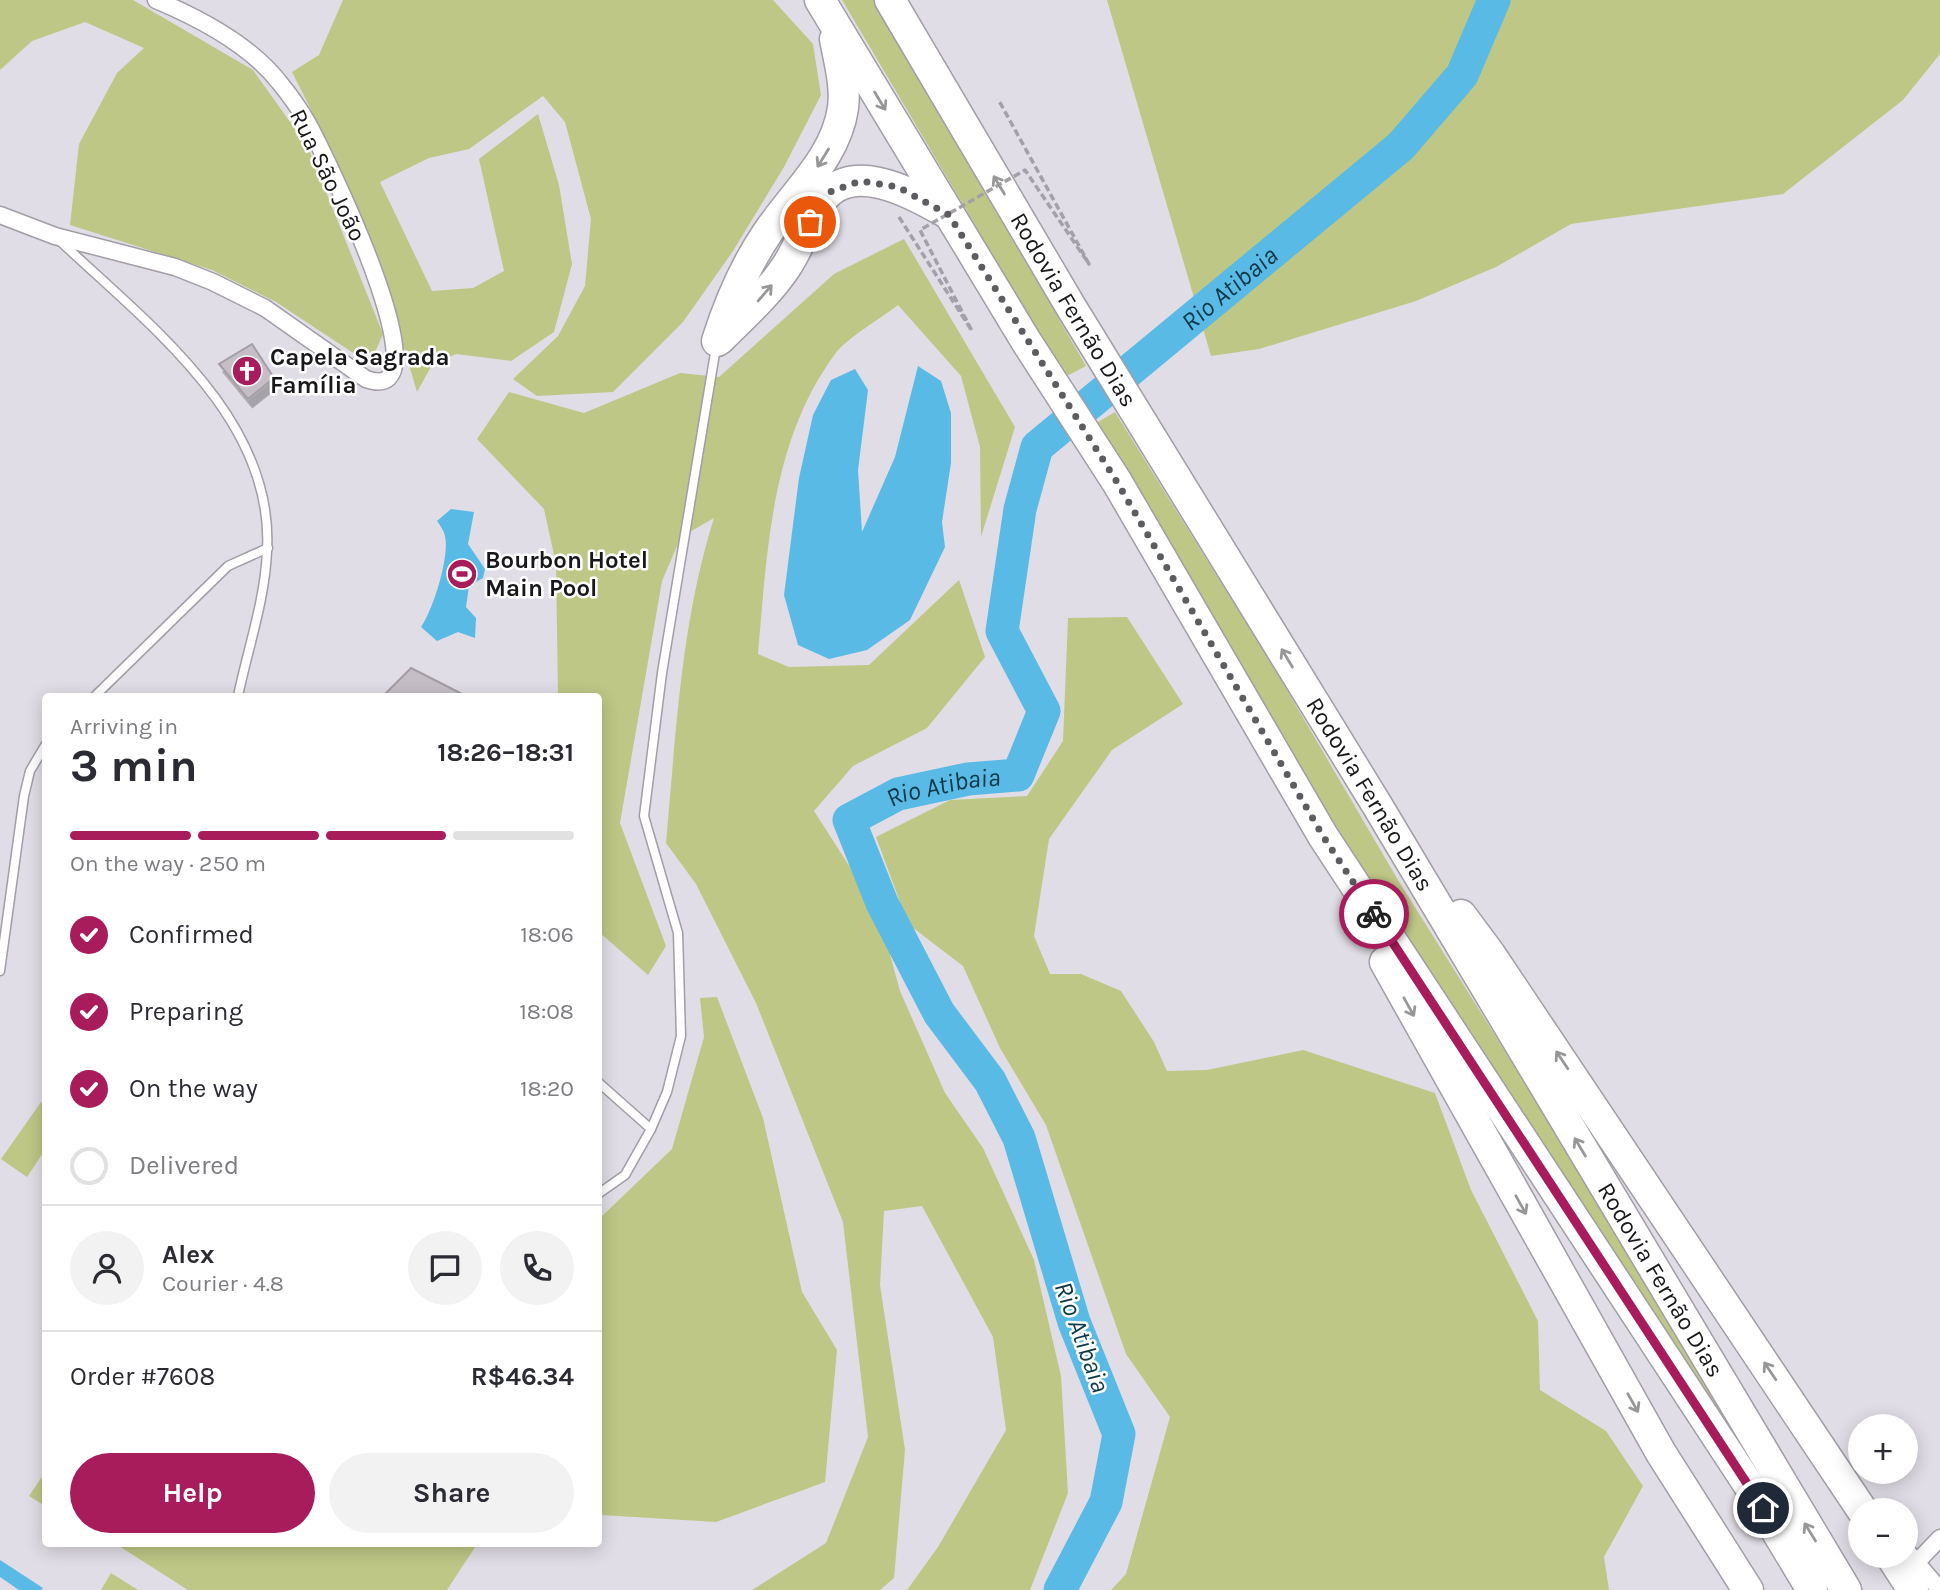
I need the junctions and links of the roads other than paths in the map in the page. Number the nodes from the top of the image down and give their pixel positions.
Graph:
1 (156, 0) edge
2 (890, 0) edge
3 (826, 11) edge
4 (0, 215) edge
5 (949, 215) junction
6 (55, 236) junction
7 (717, 341) junction
8 (268, 548) junction
9 (98, 693) edge
10 (240, 693) edge
11 (42, 751) edge
12 (1377, 805) junction
13 (1323, 836) junction
14 (0, 971) edge
15 (602, 1086) edge
16 (651, 1129) junction
17 (602, 1191) edge
18 (1791, 1403) junction
19 (1853, 1498) edge
20 (1866, 1498) edge
21 (1938, 1545) edge
22 (1918, 1558) edge
23 (1910, 1568) edge
24 (1748, 1590) edge
25 (1812, 1590) edge
26 (1846, 1590) edge
27 (1940, 1590) edge

1 - 6 street, Rua São João
12 -> 2 highway, Rodovia Fernão Dias
3 -> 5 highway, Rodovia Fernão Dias
3 -> 7 highway
4 - 6 street
7 -> 5 highway
5 - 13 highway, Rodovia Fernão Dias
6 - 8 lane
7 - 16 lane
8 - 9 lane
8 - 10 lane
11 - 14 lane
18 -> 12 highway
26 -> 12 highway, Rodovia Fernão Dias
13 -> 24 highway
13 - 25 highway, Rodovia Fernão Dias
15 - 16 lane
16 - 17 lane
18 - 19 highway
18 - 20 street
21 - 22 street
23 - 27 street

